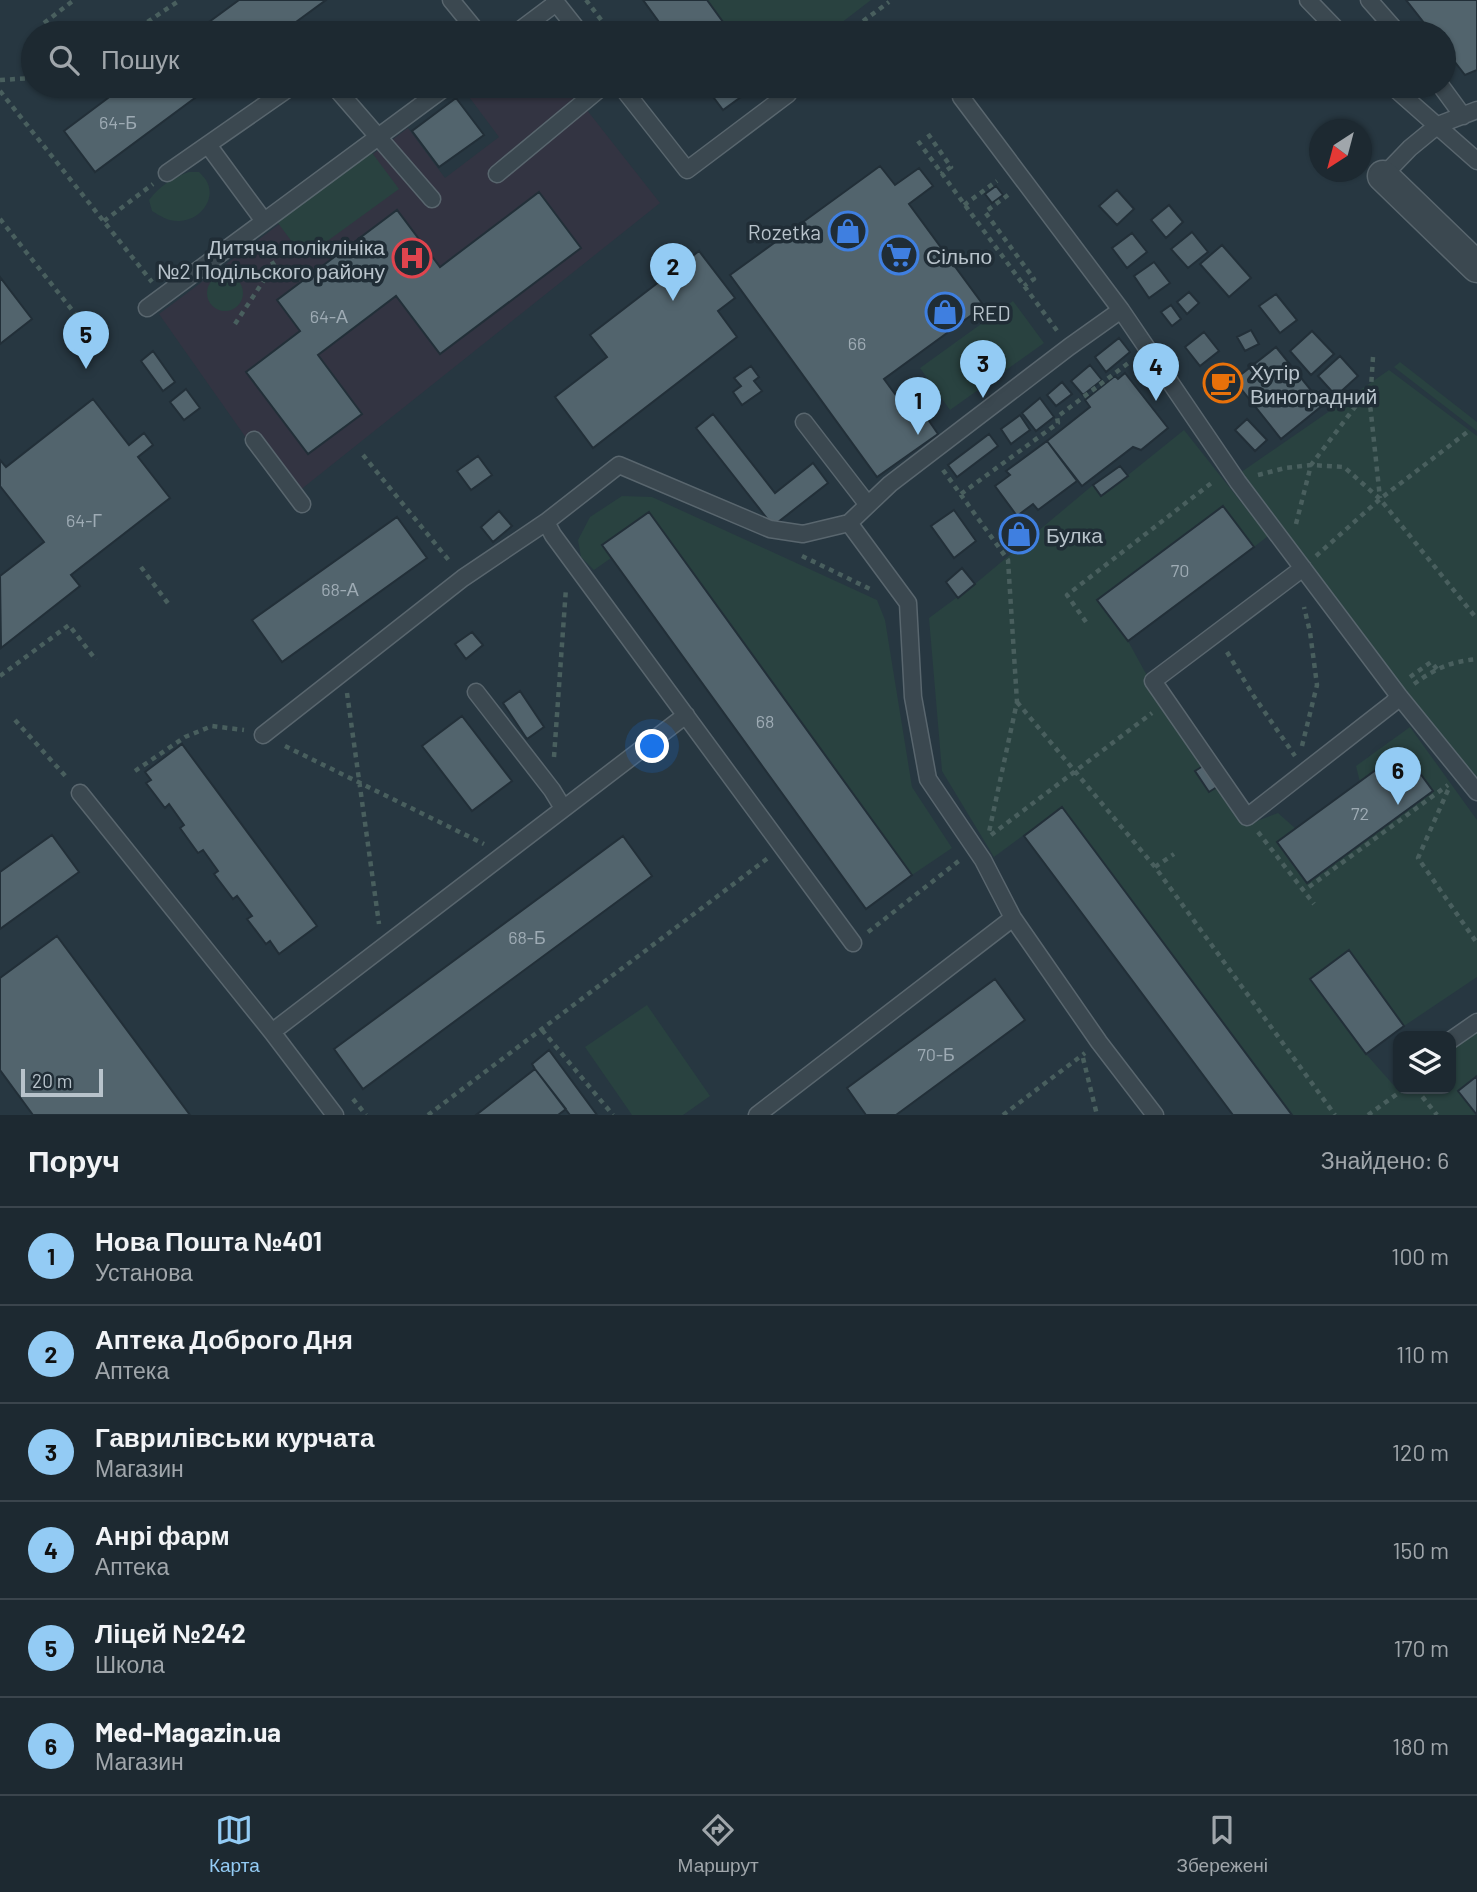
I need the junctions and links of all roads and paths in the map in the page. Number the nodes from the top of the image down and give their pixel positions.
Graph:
1 (74, 0) edge
2 (180, 0) edge
3 (451, 0) edge
4 (586, 0) edge
5 (1308, 0) edge
6 (1369, 0) edge
7 (555, 2) edge
8 (889, 2) dead end
9 (47, 21) edge
10 (149, 21) edge
11 (468, 21) edge
12 (531, 21) edge
13 (570, 21) edge
14 (602, 21) edge
15 (863, 21) edge
16 (1328, 21) edge
17 (1387, 21) edge
18 (21, 79) edge
19 (0, 80) edge
20 (0, 91) edge
21 (275, 98) edge
22 (345, 98) edge
23 (431, 98) edge
24 (589, 98) edge
25 (630, 98) edge
26 (783, 98) edge
27 (962, 98) edge
28 (1406, 98) edge
29 (1454, 98) edge
30 (1470, 113) edge
31 (1438, 125) junction
32 (928, 134) dead end
33 (380, 137) junction
34 (918, 142) dead end
35 (208, 145) junction
36 (1477, 161) edge
37 (167, 173) joint
38 (497, 174) dead end
39 (941, 174) junction
40 (1383, 176) joint
41 (1025, 182) junction
42 (980, 193) dead end
43 (432, 199) dead end
44 (964, 205) junction
45 (0, 219) edge
46 (103, 221) junction
47 (258, 225) junction
48 (1011, 248) junction
49 (1002, 255) junction
50 (1477, 267) edge
51 (1024, 286) junction
52 (163, 296) junction
53 (147, 308) dead end
54 (1121, 310) junction
55 (235, 324) dead end
56 (99, 344) dead end
57 (1069, 347) junction
58 (1137, 356) dead end
59 (1373, 357) dead end
60 (1371, 386) junction
61 (804, 422) dead end
62 (1470, 430) dead end
63 (254, 440) dead end
64 (931, 454) junction
65 (363, 455) dead end
66 (1311, 465) junction
67 (1220, 477) dead end
68 (1238, 482) junction
69 (961, 495) junction
70 (1380, 499) junction
71 (302, 504) dead end
72 (868, 505) junction
73 (546, 522) junction
74 (849, 523) junction
75 (1288, 548) junction
76 (792, 552) dead end
77 (568, 555) junction
78 (141, 567) dead end
79 (1300, 570) junction
80 (464, 578) junction
81 (874, 590) dead end
82 (170, 606) dead end
83 (1477, 619) edge
84 (1086, 622) dead end
85 (1215, 634) junction
86 (1477, 659) edge
87 (96, 660) dead end
88 (344, 671) junction
89 (0, 676) edge
90 (476, 692) dead end
91 (1399, 696) junction
92 (1167, 701) junction
93 (1017, 702) junction
94 (687, 715) junction
95 (15, 720) dead end
96 (263, 735) junction
97 (135, 771) dead end
98 (1305, 771) junction
99 (1077, 772) junction
100 (360, 783) junction
101 (552, 790) junction
102 (1477, 792) edge
103 (80, 793) joint
104 (564, 808) junction
105 (1247, 817) junction
106 (783, 847) junction
107 (504, 853) junction
108 (1174, 854) dead end
109 (967, 855) dead end
110 (1155, 867) junction
111 (1309, 887) dead end
112 (1314, 904) dead end
113 (1013, 918) junction
114 (853, 943) joint
115 (1477, 943) edge
116 (382, 947) junction
117 (1477, 1023) edge
118 (542, 1029) junction
119 (272, 1032) junction
120 (1456, 1037) edge
121 (1099, 1042) junction
122 (1083, 1055) junction
123 (1397, 1094) edge
124 (1420, 1094) edge
125 (335, 1115) edge
126 (428, 1115) edge
127 (614, 1115) edge
128 (757, 1115) edge
129 (1003, 1115) edge
130 (1097, 1115) edge
131 (1155, 1115) edge
132 (1335, 1115) edge
133 (1367, 1115) edge
134 (1437, 1115) edge

1 - 9 path
2 - 10 path
3 - 11 lane
4 - 14 path
5 - 16 lane
6 - 17 lane
7 - 12 lane
7 - 13 lane
8 - 15 path
18 - 19 path
20 - 46 path
21 - 35 lane
22 - 33 lane
23 - 33 lane
24 - 38 lane
25 - 26 lane
27 - 41 lane
28 - 31 lane
29 - 30 lane
30 - 31 lane
31 - 36 lane
31 - 40 lane
32 - 39 path
33 - 43 lane
33 - 47 lane
34 - 39 path
35 - 37 lane
35 - 47 lane
37 - 46 path
39 - 44 path
40 - 50 street
41 - 48 path
41 - 54 lane
42 - 44 path
44 - 49 path
45 - 56 path
46 - 52 path
47 - 52 lane
47 - 55 path
48 - 49 path
48 - 51 path
49 - 51 path
51 - 57 path
52 - 53 lane
54 - 57 lane
54 - 68 lane
57 - 64 lane
58 - 69 path
59 - 60 path
60 - 66 path
60 - 70 path
61 - 72 lane
62 - 70 path
63 - 71 lane
64 - 69 path
64 - 72 lane
65 - 80 path
66 - 68 path
66 - 70 path
66 - 75 path
67 - 84 path
68 - 75 lane
69 - 93 path
70 - 79 path
70 - 83 path
72 - 74 lane
73 - 74 lane
73 - 77 lane
73 - 80 lane
74 - 113 lane
75 - 79 lane
76 - 81 path
77 - 94 lane
77 - 101 path
78 - 82 path
79 - 85 lane
79 - 91 lane
79 - 98 path
80 - 88 lane
85 - 92 lane
85 - 98 path
86 - 91 path
87 - 89 path
88 - 96 lane
88 - 100 path
90 - 101 lane
91 - 98 lane
91 - 102 lane
92 - 99 path
92 - 105 lane
93 - 99 path
93 - 99 path
94 - 104 lane
94 - 106 lane
95 - 103 path
96 - 97 path
96 - 100 path
98 - 105 lane
99 - 110 path
100 - 107 path
100 - 116 path
101 - 104 lane
103 - 119 lane
104 - 107 lane
105 - 112 path
106 - 114 lane
106 - 118 path
107 - 116 lane
108 - 110 path
109 - 114 path
110 - 132 path
111 - 115 path
113 - 121 lane
113 - 128 lane
116 - 119 lane
117 - 120 lane
118 - 126 path
118 - 127 path
119 - 125 lane
121 - 122 path
121 - 131 lane
122 - 129 path
122 - 130 path
123 - 133 path
124 - 134 path

